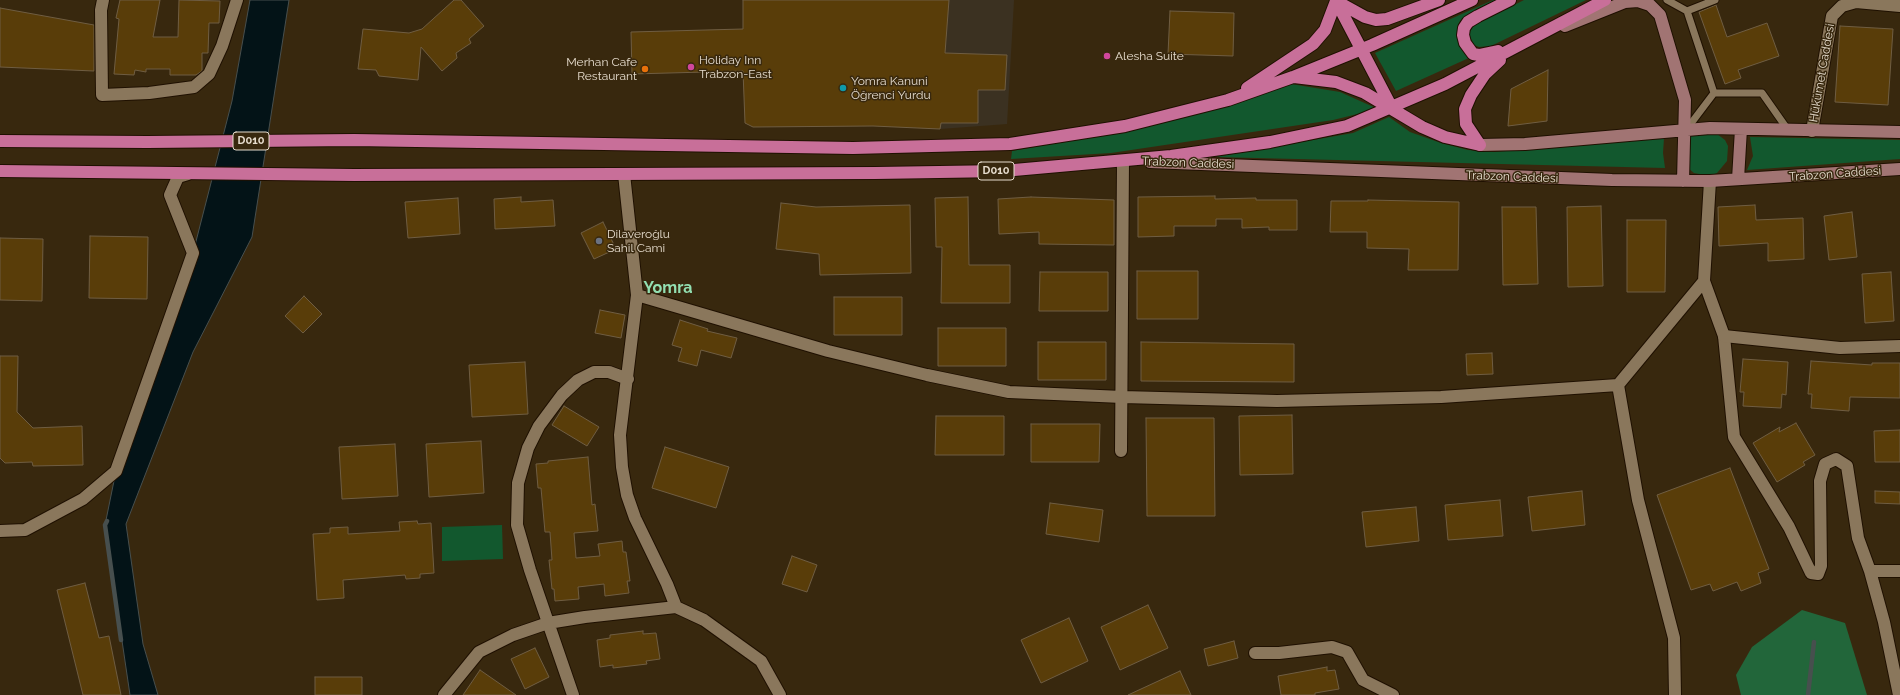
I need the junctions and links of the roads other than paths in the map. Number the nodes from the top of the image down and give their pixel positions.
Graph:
1 (103, 0) edge
2 (237, 0) edge
3 (1438, 0) edge
4 (1472, 0) edge
5 (1510, 0) edge
6 (1605, 0) edge
7 (1667, 0) edge
8 (1715, 0) edge
9 (1336, 1) edge
10 (1900, 6) edge
11 (1687, 11) junction
12 (1514, 47) junction
13 (1362, 48) junction
14 (1293, 77) junction
15 (1714, 93) junction
16 (1228, 100) junction
17 (1392, 108) junction
18 (1741, 129) junction
19 (1685, 130) junction
20 (1788, 130) junction
21 (1812, 131) junction
22 (1900, 132) edge
23 (0, 141) edge
24 (1480, 145) junction
25 (1123, 161) junction
26 (1900, 169) edge
27 (0, 171) edge
28 (188, 174) junction
29 (624, 174) junction
30 (1738, 179) junction
31 (1683, 180) junction
32 (1710, 181) junction
33 (1704, 281) junction
34 (637, 295) junction
35 (1724, 336) junction
36 (1900, 346) edge
37 (628, 379) junction
38 (1618, 385) junction
39 (1122, 397) junction
40 (1120, 451) dead end
41 (0, 531) edge
42 (1870, 571) junction
43 (1900, 571) edge
44 (676, 607) junction
45 (548, 623) junction
46 (1254, 653) dead end
47 (444, 695) edge
48 (573, 695) edge
49 (780, 695) edge
50 (1393, 695) edge
51 (1676, 695) edge
52 (1899, 695) edge

1 - 2 street
3 - 9 highway
4 - 13 highway, D010
5 - 12 highway
6 - 12 highway, D010
7 - 11 lane
8 - 11 lane
9 - 13 highway
9 - 16 highway
10 - 21 street, Hükümet Caddesi
11 - 15 lane
12 - 17 highway, D010
12 - 19 main road
12 - 24 highway
13 - 14 highway, D010
13 - 17 highway
14 - 16 highway, D010
14 - 17 highway
15 - 19 lane
15 - 20 lane
16 - 23 highway, D010
17 - 24 highway
17 - 25 highway, D010
18 - 19 main road
18 - 20 main road
18 - 30 main road
19 - 24 main road
19 - 31 main road
20 - 21 main road
21 - 22 main road
25 - 29 highway, D010
25 - 31 main road, Trabzon Caddesi
25 - 39 street
26 - 30 main road, Trabzon Caddesi
27 - 28 highway, D010
28 - 29 highway, D010
28 - 41 street
29 - 34 street
30 - 32 main road, Trabzon Caddesi
31 - 32 main road, Trabzon Caddesi
32 - 33 street
33 - 35 street
33 - 38 street
34 - 37 street
34 - 39 street
35 - 36 street
35 - 42 street
37 - 44 street
37 - 45 street
38 - 39 street
38 - 51 street
39 - 40 street
42 - 43 street
42 - 52 street
44 - 45 street
44 - 49 street
45 - 47 street
45 - 48 street
46 - 50 street

